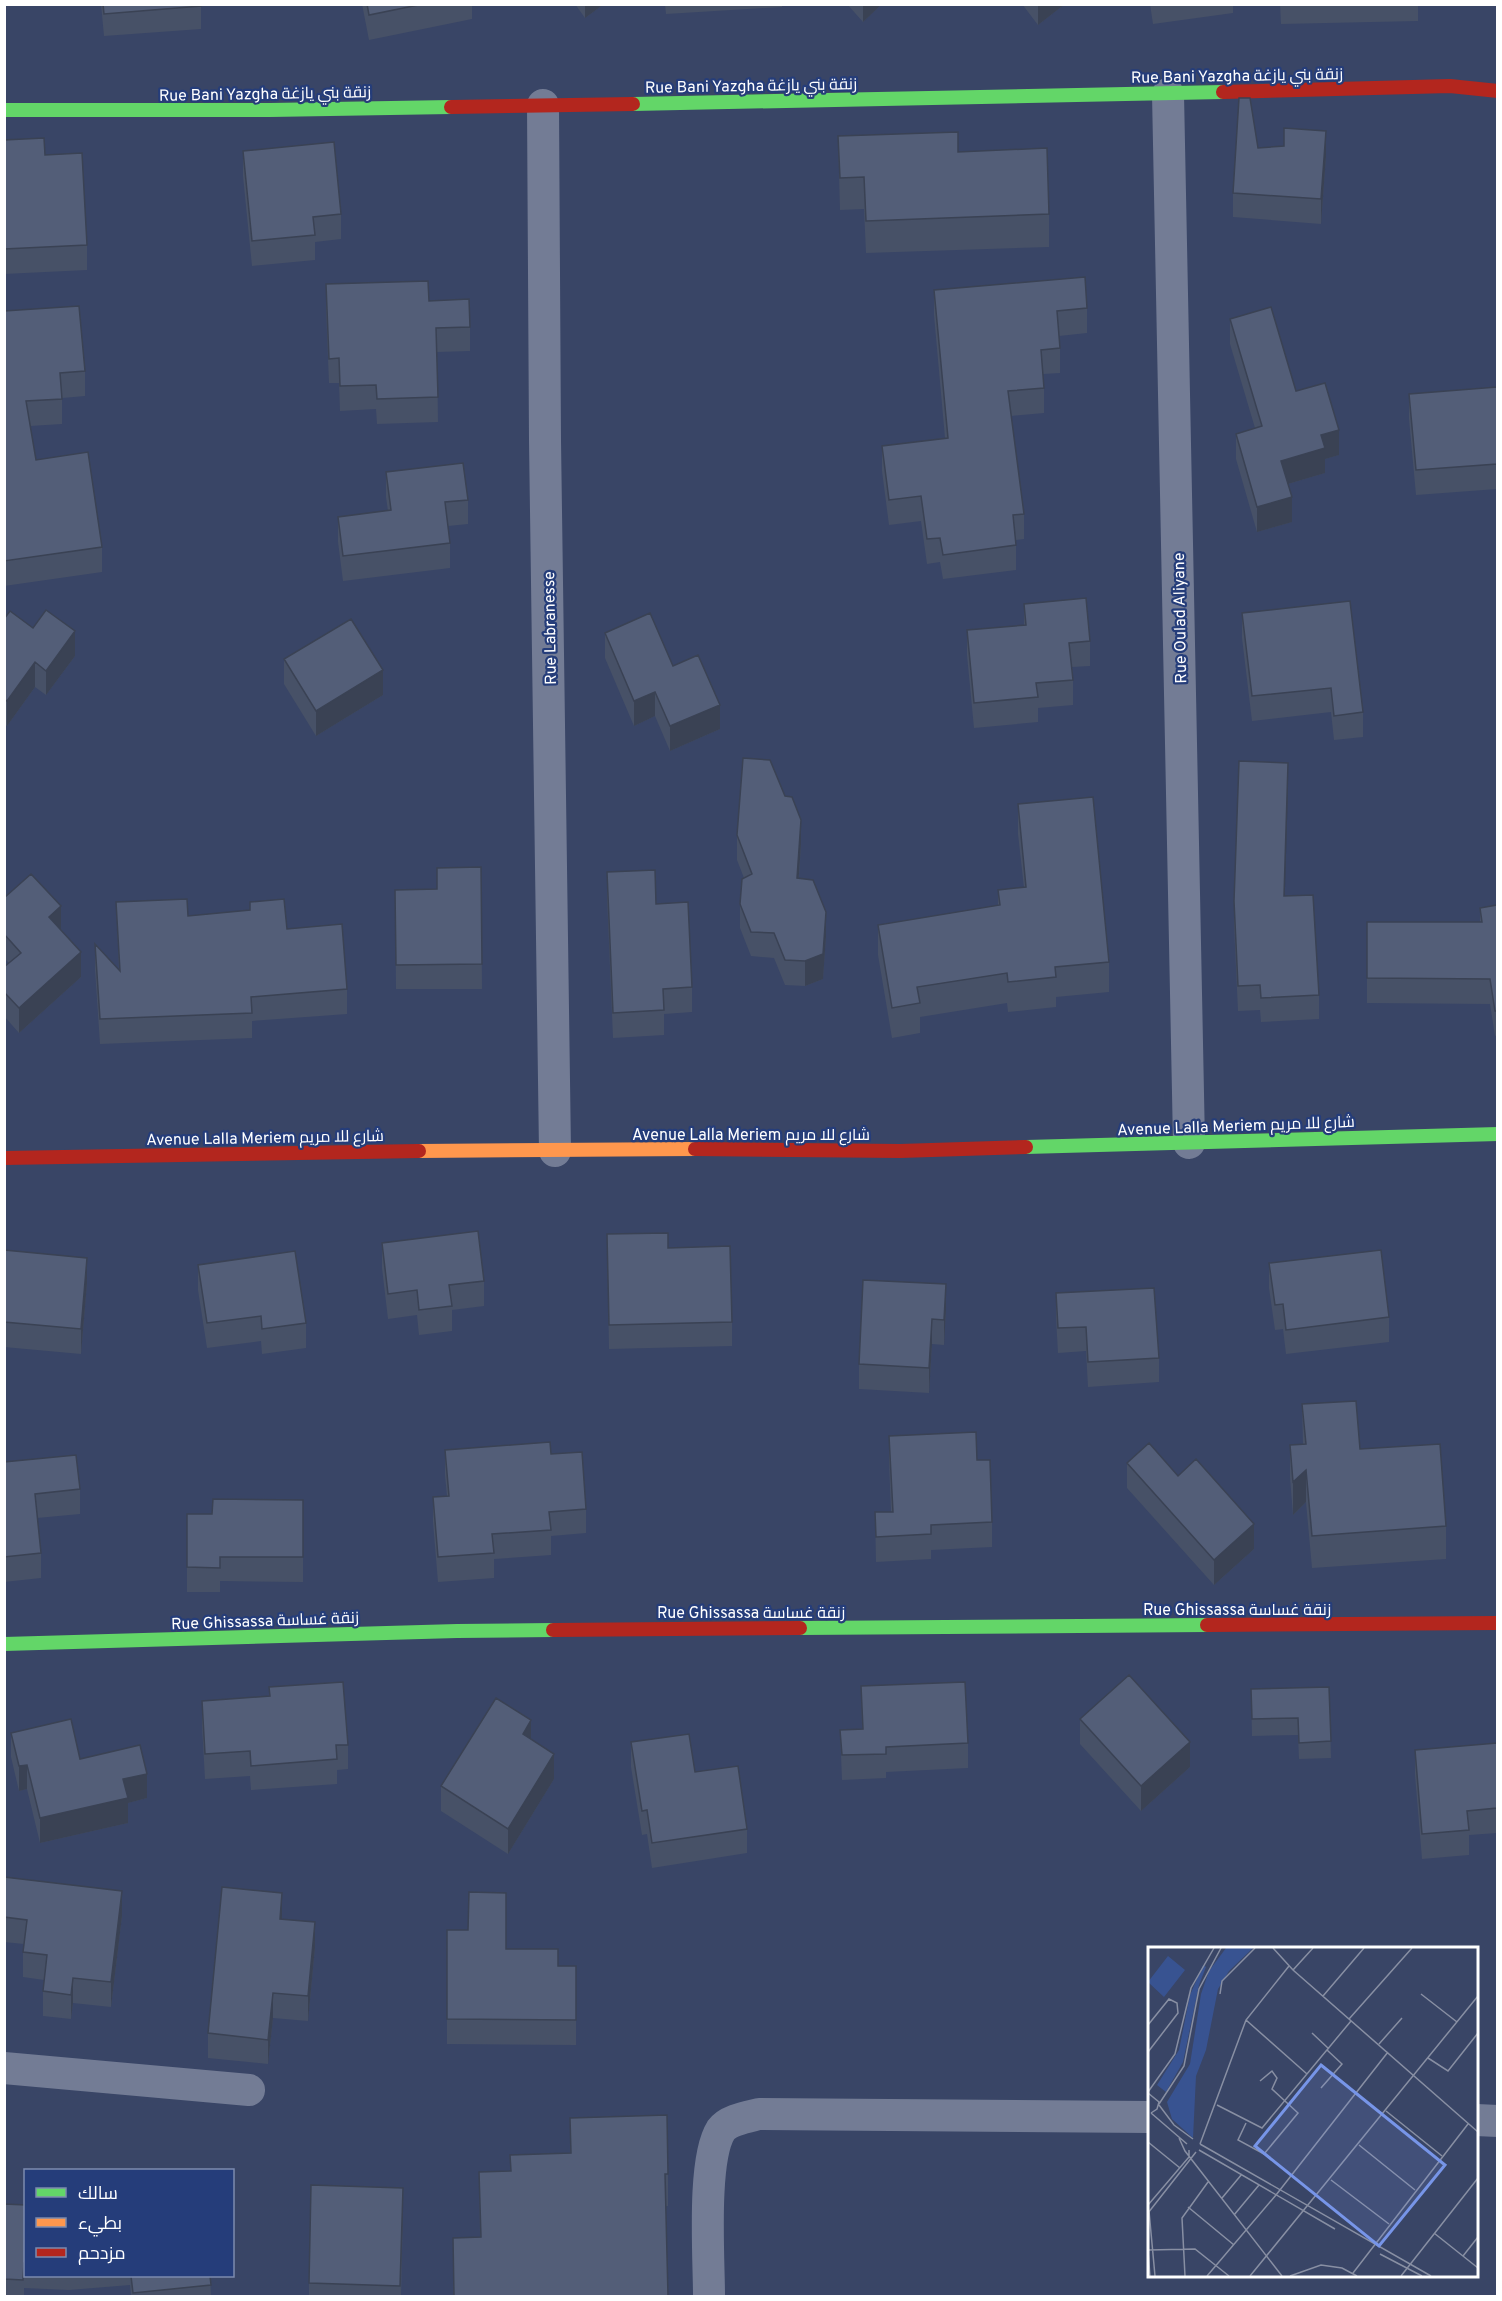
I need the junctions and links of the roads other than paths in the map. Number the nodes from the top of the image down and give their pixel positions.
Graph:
1 (1497, 91) edge
2 (1168, 94) junction
3 (543, 105) junction
4 (4, 110) edge
5 (1497, 1134) edge
6 (1189, 1143) junction
7 (555, 1151) junction
8 (4, 1158) edge
9 (1497, 1623) edge
10 (4, 1644) edge
11 (4, 2068) edge
12 (249, 2090) dead end
13 (1148, 2117) edge
14 (1478, 2120) edge
15 (1497, 2121) edge
16 (709, 2296) edge

1 - 2 street, Rue Bani Yazgha زنقة بني يازغة
2 - 3 street, Rue Bani Yazgha زنقة بني يازغة
2 - 6 street, Rue Oulad Aliyane
3 - 4 street, Rue Bani Yazgha زنقة بني يازغة
3 - 7 street, Rue Labranesse
5 - 6 street, Avenue Lalla Meriem شارع للا مريم
6 - 7 street, Avenue Lalla Meriem شارع للا مريم
7 - 8 street, Avenue Lalla Meriem شارع للا مريم
9 - 10 street, Rue Ghissassa زنقة غساسة
11 - 12 street
13 - 16 street
14 - 15 street

